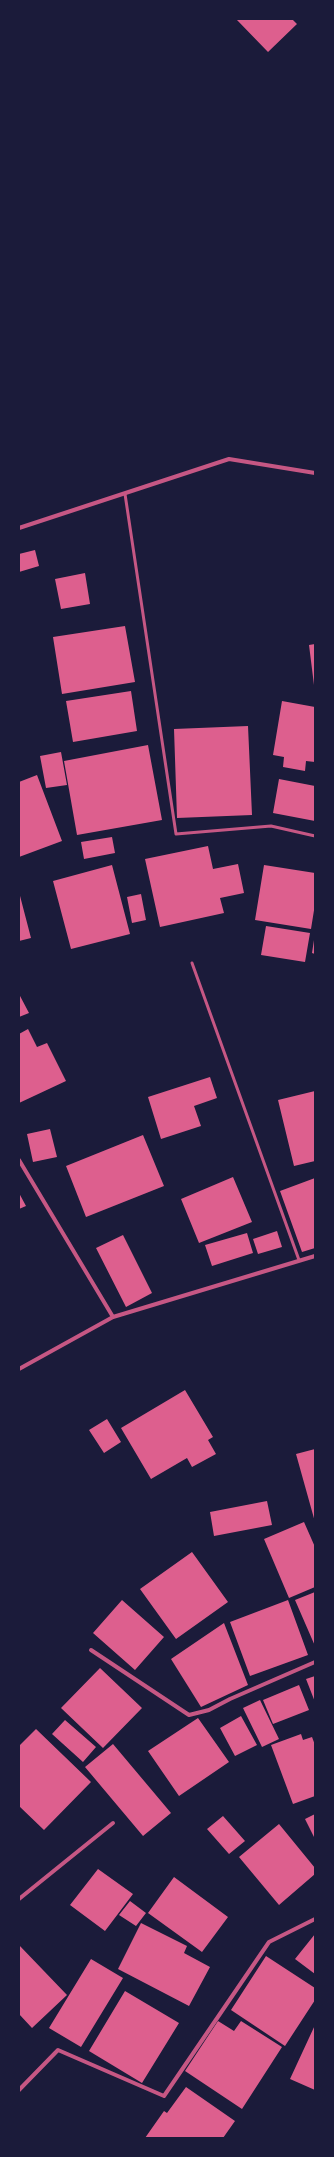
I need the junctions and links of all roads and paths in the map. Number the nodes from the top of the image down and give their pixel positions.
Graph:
1 (315, 474) edge
2 (125, 494) junction
3 (19, 528) edge
4 (315, 836) edge
5 (192, 963) dead end
6 (19, 1160) edge
7 (315, 1256) edge
8 (299, 1260) junction
9 (113, 1317) junction
10 (19, 1369) edge
11 (91, 1650) dead end
12 (315, 1662) edge
13 (113, 1823) dead end
14 (19, 1899) edge
15 (315, 1919) edge
16 (19, 2090) edge

1 - 2 street
2 - 3 street
2 - 4 lane
5 - 8 lane
6 - 9 street
7 - 8 street
8 - 9 street
9 - 10 street
11 - 12 street
13 - 14 street
15 - 16 street

